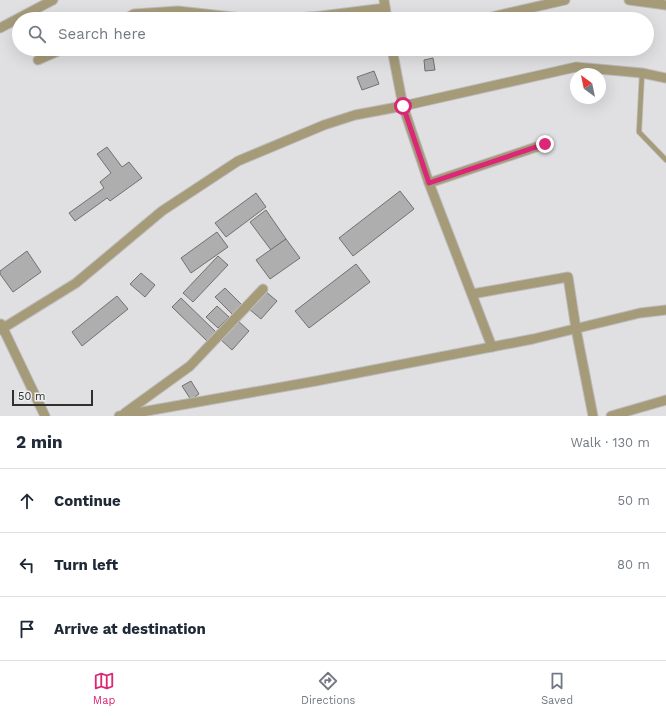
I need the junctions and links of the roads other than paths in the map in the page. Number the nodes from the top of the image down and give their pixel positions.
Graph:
1 (53, 0) edge
2 (566, 0) edge
3 (628, 0) edge
4 (385, 4) edge
5 (666, 5) edge
6 (30, 12) edge
7 (342, 12) edge
8 (514, 12) edge
9 (12, 22) edge
10 (0, 28) edge
11 (47, 56) edge
12 (393, 56) edge
13 (38, 60) dead end
14 (642, 73) junction
15 (666, 78) edge
16 (403, 106) junction
17 (545, 144) dead end
18 (666, 160) edge
19 (429, 183) junction
20 (263, 289) dead end
21 (472, 294) junction
22 (666, 310) edge
23 (1, 327) edge
24 (576, 329) junction
25 (492, 347) junction
26 (666, 400) edge
27 (45, 416) edge
28 (120, 416) edge
29 (593, 416) edge
30 (611, 416) edge

1 - 6 street
2 - 8 street
3 - 5 street
4 - 7 street
9 - 10 street
11 - 13 street
12 - 16 street
14 - 15 street
14 - 16 street
14 - 18 lane
16 - 19 street
16 - 23 street
17 - 19 street
19 - 21 street
20 - 28 street
21 - 24 street
21 - 25 street
22 - 24 street
23 - 27 street
24 - 25 street
24 - 29 street
25 - 28 street
26 - 30 street

